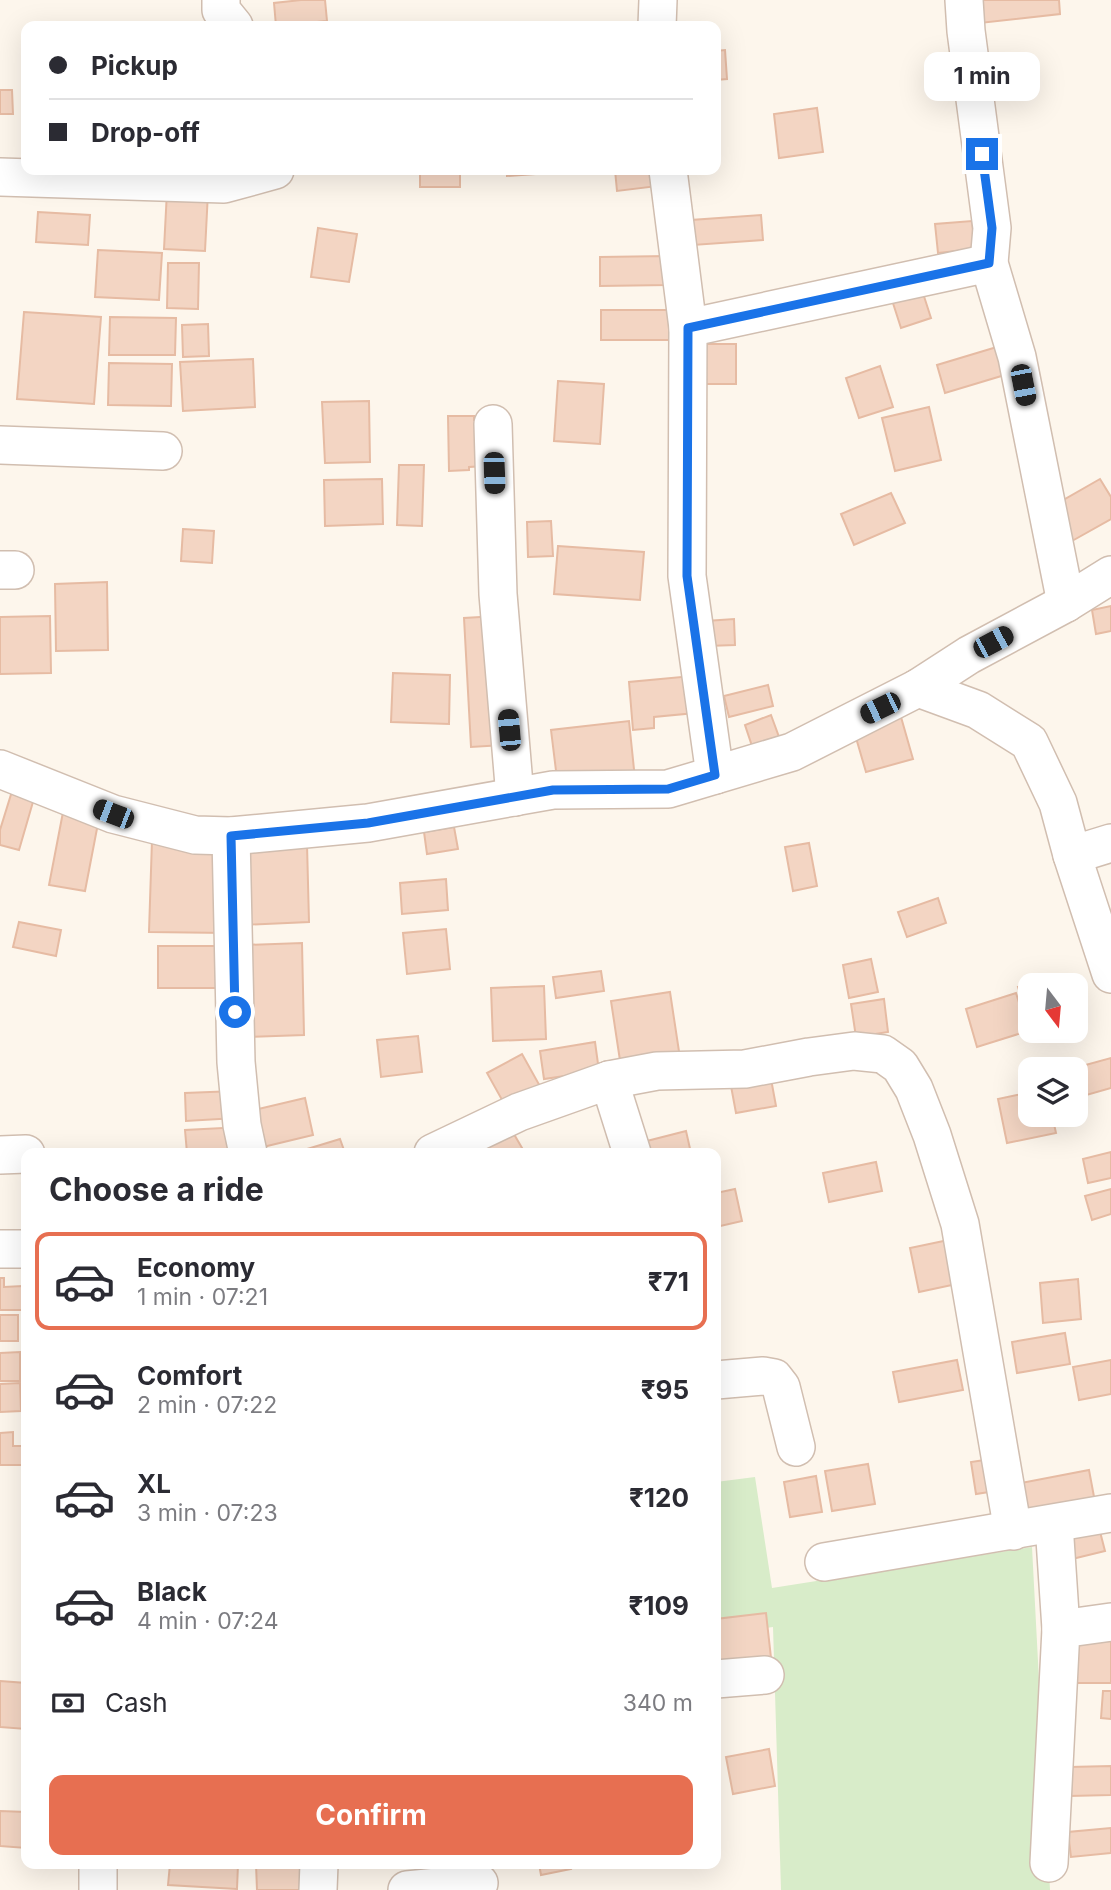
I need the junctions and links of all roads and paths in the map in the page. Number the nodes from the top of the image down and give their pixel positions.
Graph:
1 (221, 0) edge
2 (658, 0) edge
3 (964, 0) edge
4 (230, 21) edge
5 (657, 21) edge
6 (257, 175) edge
7 (669, 175) edge
8 (0, 177) edge
9 (989, 263) junction
10 (688, 328) junction
11 (493, 424) dead end
12 (0, 445) edge
13 (163, 451) dead end
14 (1111, 575) edge
15 (1066, 603) junction
16 (918, 688) junction
17 (0, 769) edge
18 (715, 775) junction
19 (515, 797) junction
20 (231, 836) junction
21 (1111, 843) edge
22 (1072, 855) junction
23 (1111, 974) edge
24 (609, 1080) junction
25 (247, 1148) edge
26 (443, 1148) edge
27 (630, 1148) edge
28 (21, 1154) edge
29 (0, 1155) edge
30 (0, 1249) edge
31 (21, 1250) edge
32 (721, 1380) edge
33 (796, 1447) dead end
34 (1111, 1513) edge
35 (1054, 1524) junction
36 (1013, 1531) junction
37 (824, 1562) dead end
38 (1111, 1622) edge
39 (1061, 1629) junction
40 (765, 1675) dead end
41 (721, 1679) edge
42 (1049, 1863) dead end
43 (98, 1869) edge
44 (319, 1869) edge
45 (479, 1883) dead end
46 (99, 1890) edge
47 (318, 1890) edge
48 (407, 1890) edge

1 - 4 street
2 - 5 street
3 - 9 street
6 - 8 street
7 - 10 street
9 - 10 street
9 - 15 street
10 - 18 street
11 - 19 street
12 - 13 street
14 - 15 street
15 - 16 street
16 - 18 street
16 - 22 street
17 - 20 street
18 - 19 street
19 - 20 street
20 - 25 street
21 - 22 street
22 - 23 street
24 - 26 street
24 - 27 street
24 - 36 street
28 - 29 street
30 - 31 street
32 - 33 street
34 - 35 street
35 - 36 street
35 - 39 street
36 - 37 street
38 - 39 street
39 - 42 street
40 - 41 street
43 - 46 street
44 - 47 street
45 - 48 street

